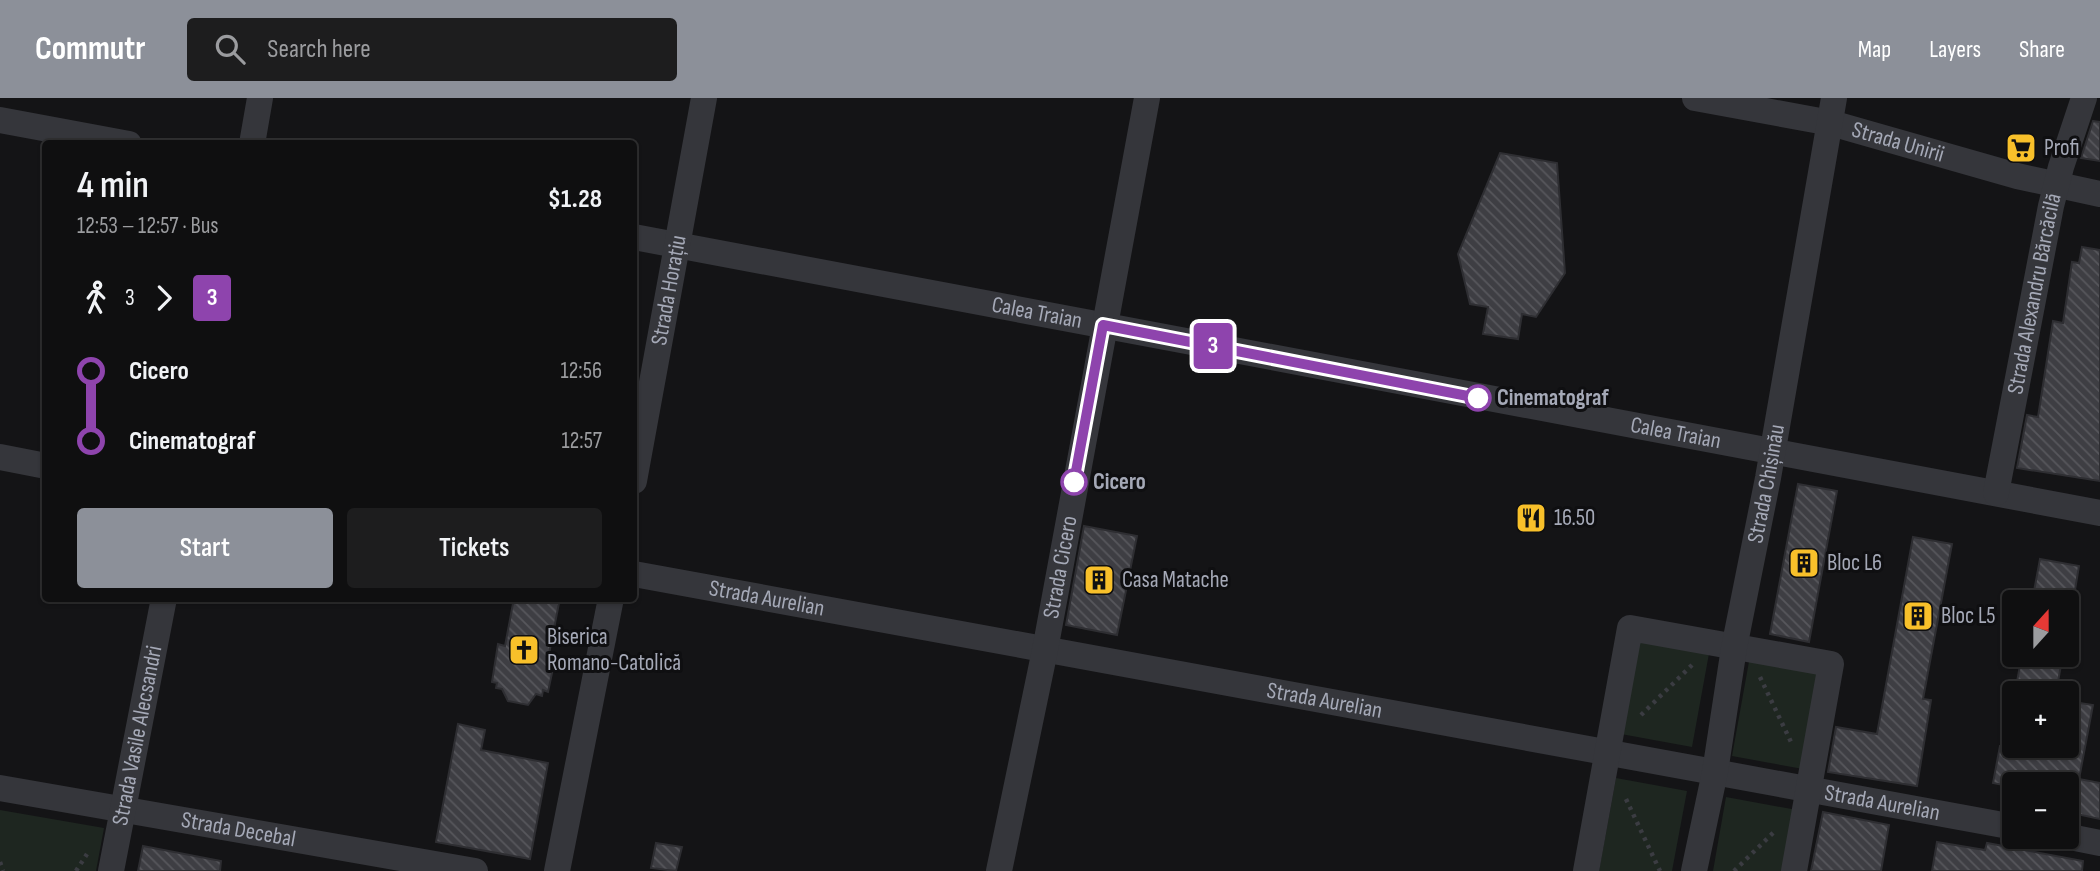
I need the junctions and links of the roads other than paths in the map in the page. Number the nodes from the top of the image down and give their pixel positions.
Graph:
1 (260, 98) edge
2 (704, 98) edge
3 (1147, 98) edge
4 (1695, 98) edge
5 (2084, 98) edge
6 (1833, 111) edge
7 (0, 120) edge
8 (108, 140) edge
9 (253, 140) edge
10 (2056, 185) junction
11 (2100, 194) edge
12 (637, 238) edge
13 (676, 245) junction
14 (1103, 325) junction
15 (1772, 452) junction
16 (0, 457) edge
17 (637, 464) edge
18 (42, 465) edge
19 (1996, 494) junction
20 (2100, 513) edge
21 (637, 575) edge
22 (163, 602) edge
23 (610, 602) edge
24 (1731, 647) junction
25 (1045, 650) junction
26 (1606, 762) junction
27 (1715, 772) junction
28 (0, 788) edge
29 (1810, 790) junction
30 (122, 809) junction
31 (2002, 825) edge
32 (2079, 839) edge
33 (2100, 843) edge
34 (111, 871) edge
35 (475, 871) edge
36 (557, 871) edge
37 (999, 871) edge
38 (1586, 871) edge
39 (1694, 871) edge
40 (1794, 871) edge

1 - 9 street
2 - 13 street, Strada Horațiu
3 - 14 street, Strada Cicero
4 - 6 street, Strada Unirii
5 - 10 street, Strada Alexandru Bărcăcilă
6 - 10 street, Strada Unirii
6 - 15 street, Strada Chișinău
7 - 8 street
10 - 11 street, Strada Unirii
10 - 19 street, Strada Alexandru Bărcăcilă
12 - 13 street, Calea Traian
13 - 14 street, Calea Traian
13 - 17 street, Strada Horațiu
14 - 15 street, Calea Traian
14 - 25 street, Strada Cicero
15 - 19 street, Calea Traian
15 - 24 street, Strada Chișinău
16 - 18 street
19 - 20 street, Calea Traian
21 - 25 street, Strada Aurelian
22 - 30 street, Strada Vasile Alecsandri
23 - 36 street
24 - 26 street
24 - 27 street, Strada Chișinău
24 - 29 street
25 - 26 street, Strada Aurelian
25 - 37 street, Strada Cicero
26 - 27 street, Strada Aurelian
26 - 38 street
27 - 29 street, Strada Aurelian
27 - 39 street, Strada Chișinău
28 - 30 street, Strada Decebal
29 - 31 street, Strada Aurelian
29 - 40 street
30 - 34 street, Strada Vasile Alecsandri
30 - 35 street, Strada Decebal
32 - 33 street

